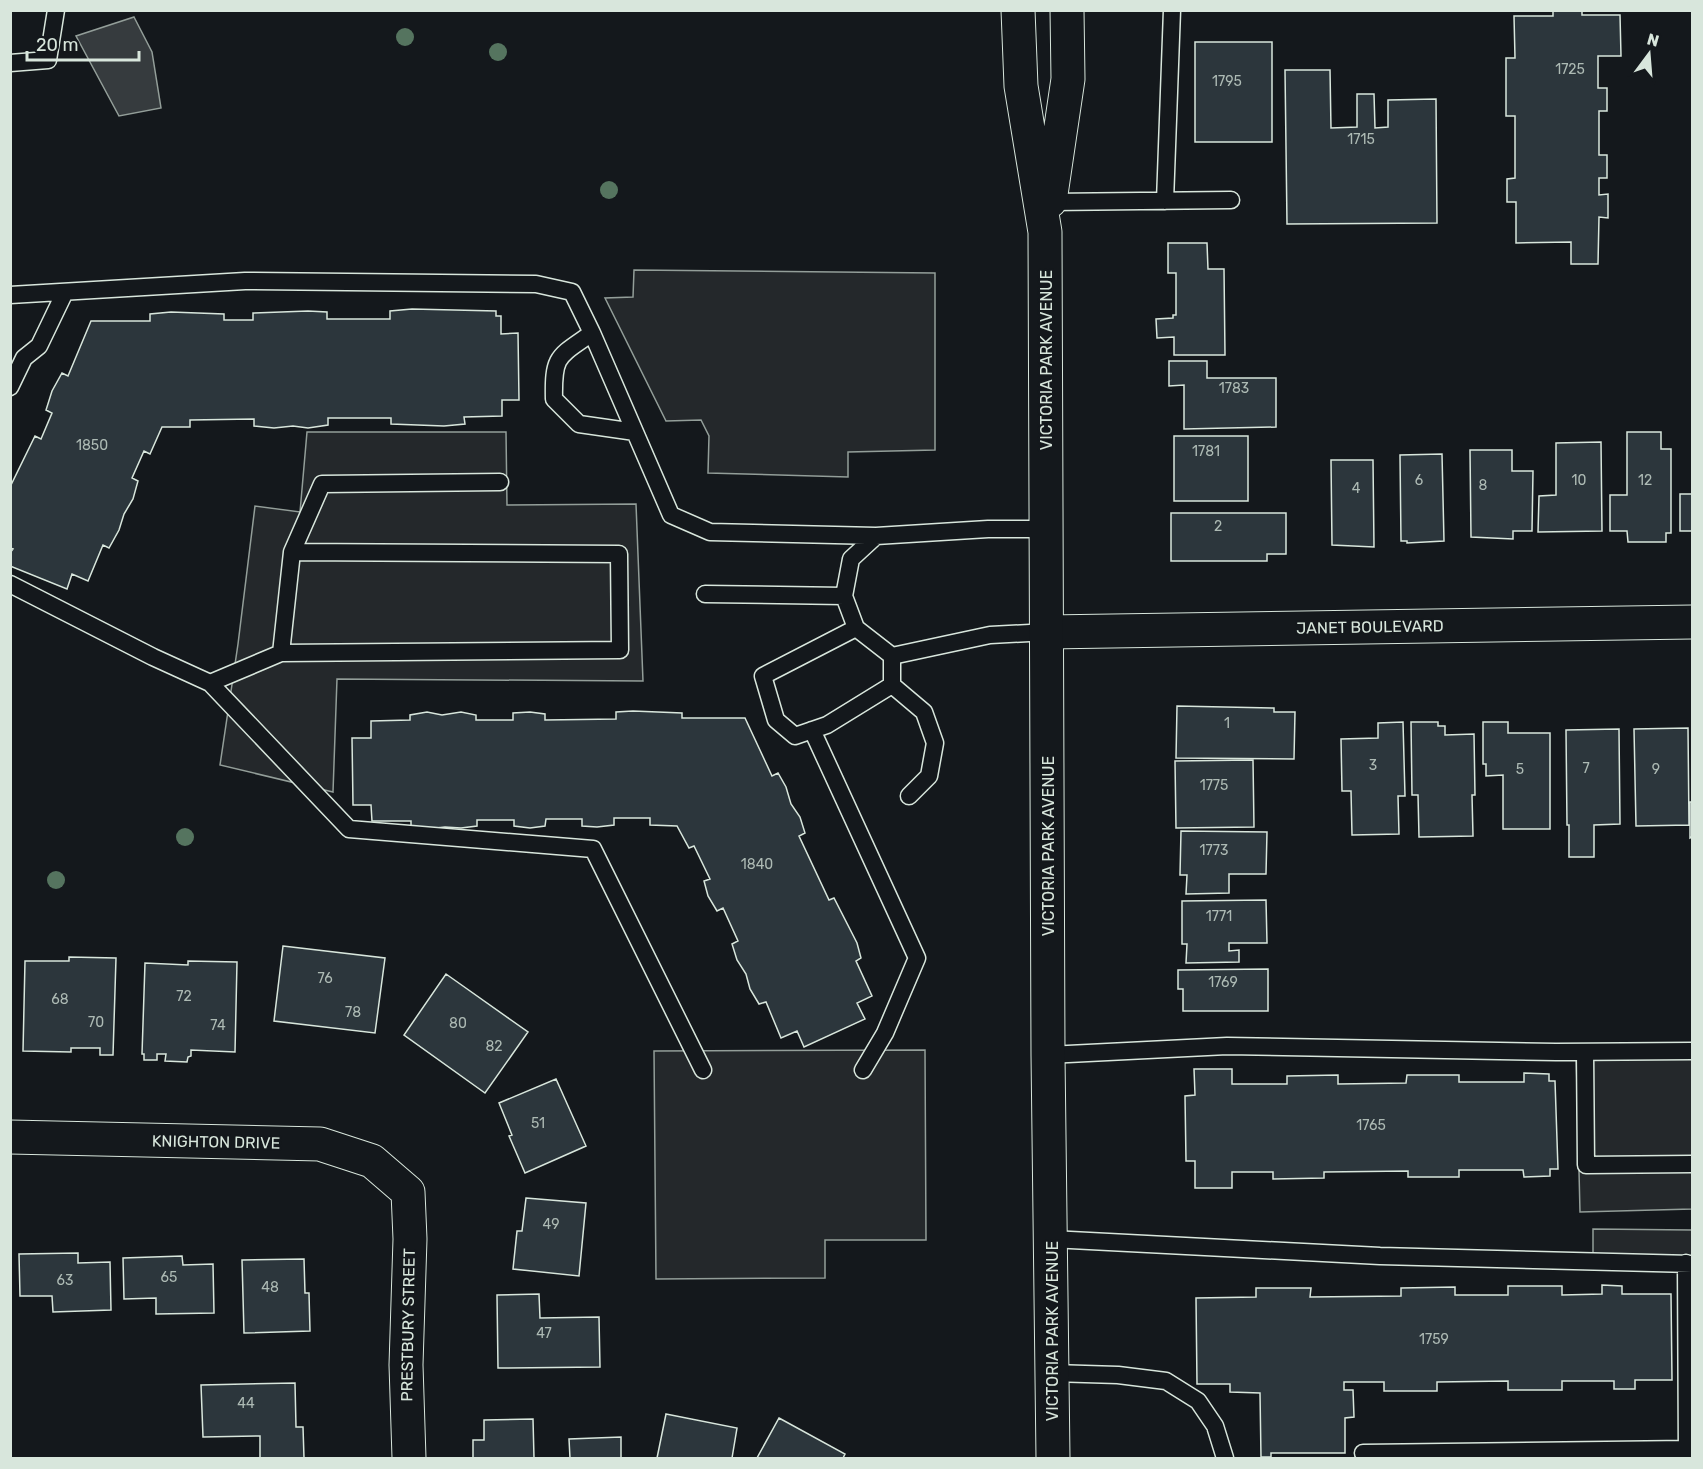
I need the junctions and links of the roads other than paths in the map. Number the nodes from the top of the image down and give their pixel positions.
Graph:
1 (56, 10) edge
2 (1018, 10) edge
3 (1067, 10) edge
4 (1172, 10) edge
5 (10, 63) edge
6 (1231, 200) dead end
7 (1165, 201) junction
8 (1047, 217) junction
9 (65, 292) junction
10 (10, 295) edge
11 (592, 333) junction
12 (10, 387) edge
13 (635, 432) junction
14 (500, 482) dead end
15 (1047, 529) junction
16 (876, 536) junction
17 (292, 552) junction
18 (10, 584) edge
19 (705, 594) dead end
20 (844, 596) junction
21 (1692, 622) edge
22 (856, 628) junction
23 (1048, 632) junction
24 (281, 653) junction
25 (892, 656) junction
26 (210, 682) junction
27 (892, 685) junction
28 (812, 730) junction
29 (909, 796) dead end
30 (1692, 1051) edge
31 (1585, 1052) junction
32 (1048, 1055) junction
33 (863, 1070) dead end
34 (703, 1071) dead end
35 (10, 1137) edge
36 (1692, 1164) edge
37 (408, 1192) joint
38 (1051, 1239) junction
39 (1689, 1264) edge
40 (1052, 1372) junction
41 (1363, 1453) dead end
42 (1687, 1454) edge
43 (409, 1458) edge
44 (1053, 1458) edge
45 (1225, 1458) edge

1 - 5 lane
2 - 8 main road, VICTORIA PARK AVENUE
3 - 8 main road, VICTORIA PARK AVENUE
4 - 7 lane
6 - 7 lane
7 - 8 lane
8 - 15 main road, VICTORIA PARK AVENUE
9 - 10 lane
9 - 11 lane
9 - 12 lane
11 - 13 lane
11 - 13 lane
13 - 16 lane
14 - 17 lane
15 - 16 lane
15 - 23 main road, VICTORIA PARK AVENUE
16 - 20 lane
17 - 24 lane
17 - 24 lane
18 - 26 lane
19 - 20 lane
20 - 22 lane
21 - 23 main road, JANET BOULEVARD
22 - 25 lane
22 - 28 lane
23 - 25 lane
23 - 32 main road, VICTORIA PARK AVENUE
24 - 26 lane
25 - 27 lane
26 - 34 lane
27 - 28 lane
27 - 29 lane
28 - 33 lane
30 - 31 lane
31 - 32 lane
31 - 36 lane
32 - 38 main road, VICTORIA PARK AVENUE
35 - 37 main road, KNIGHTON DRIVE
37 - 43 main road, PRESTBURY STREET
38 - 39 lane
38 - 40 main road, VICTORIA PARK AVENUE
39 - 42 lane
40 - 44 main road, VICTORIA PARK AVENUE
40 - 45 lane
41 - 42 lane

